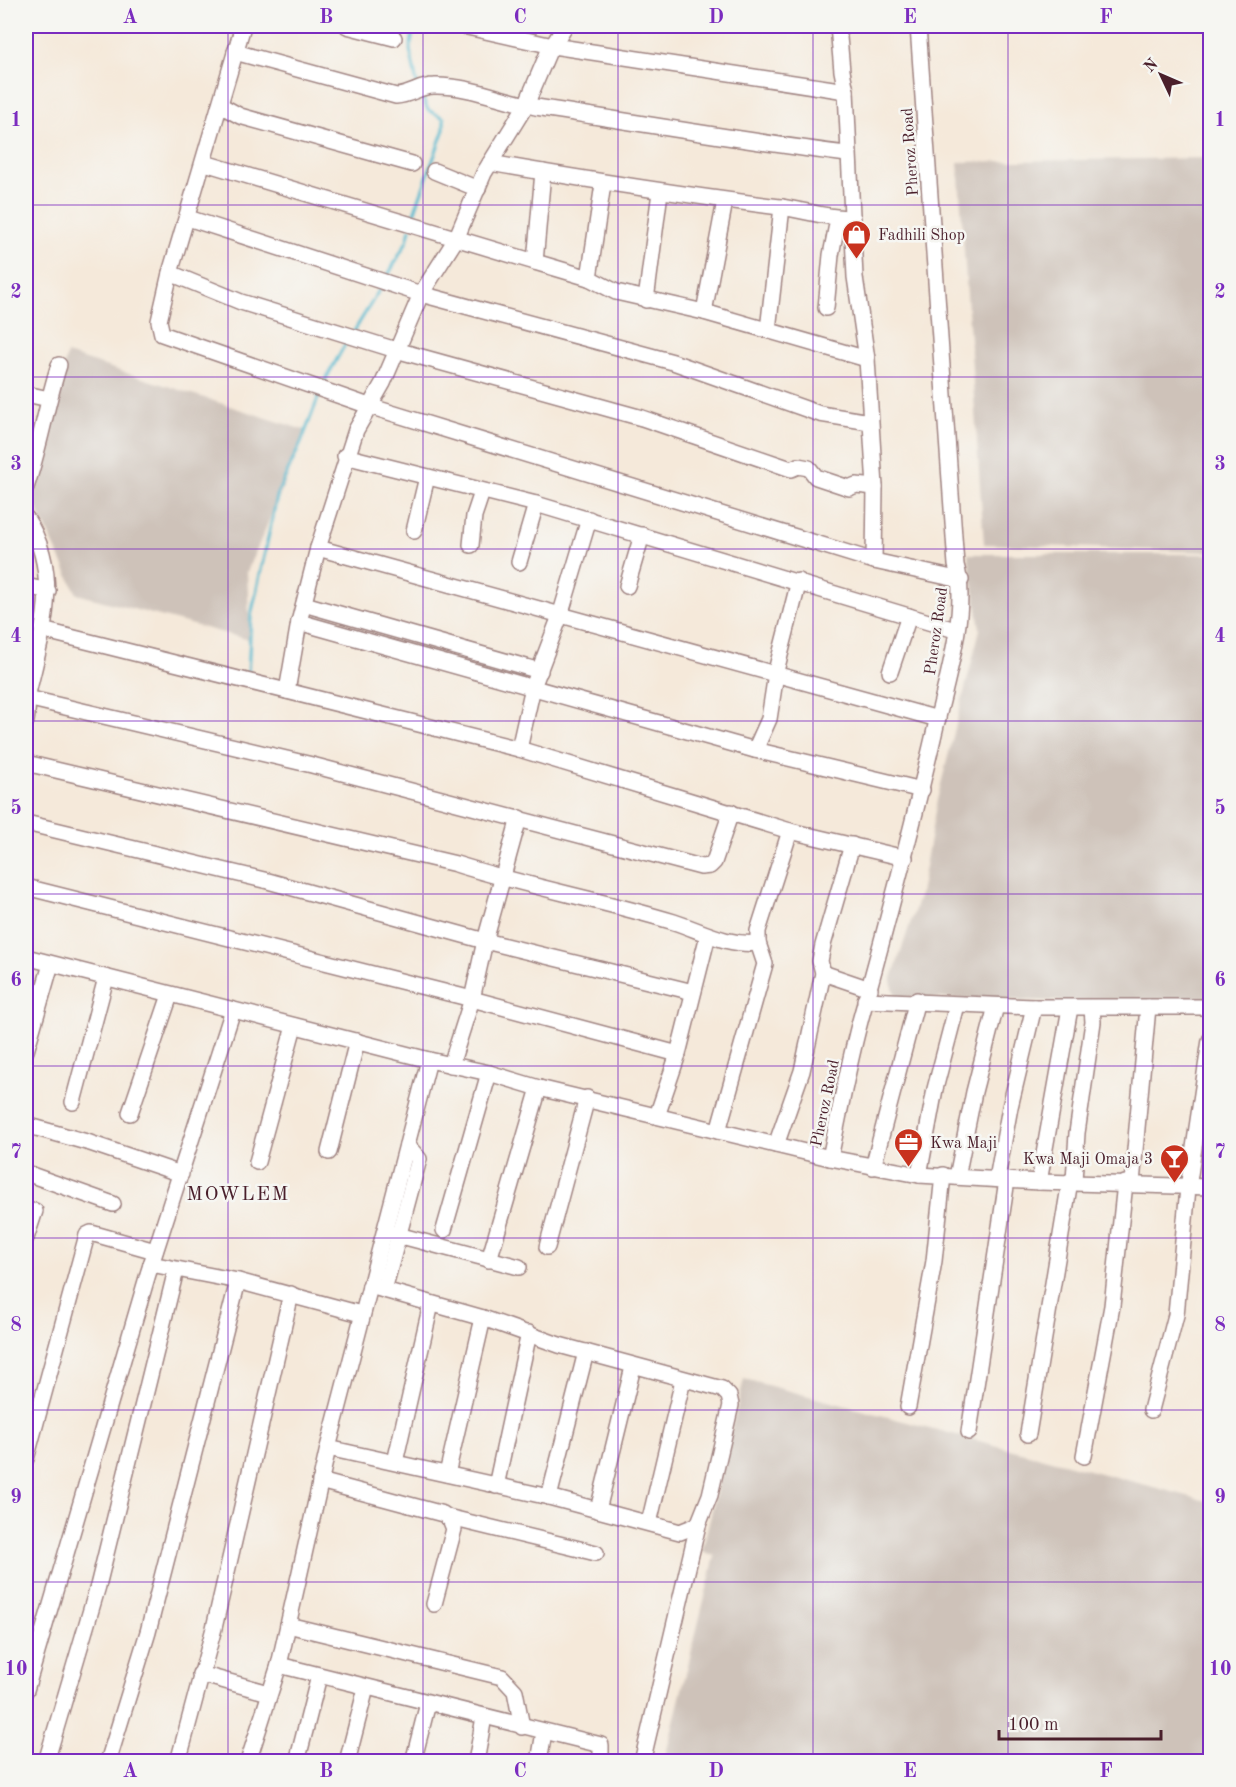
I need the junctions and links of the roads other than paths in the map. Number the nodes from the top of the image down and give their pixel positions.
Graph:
1 (243, 26) edge
2 (347, 26) edge
3 (463, 26) edge
4 (565, 26) edge
5 (836, 26) edge
6 (918, 26) edge
7 (394, 38) dead end
8 (553, 46) junction
9 (236, 52) junction
10 (846, 91) junction
11 (220, 105) junction
12 (526, 105) junction
13 (847, 154) junction
14 (205, 163) junction
15 (490, 163) junction
16 (412, 164) dead end
17 (434, 171) dead end
18 (543, 172) junction
19 (603, 184) junction
20 (478, 189) junction
21 (660, 192) junction
22 (725, 201) junction
23 (782, 207) junction
24 (188, 218) junction
25 (845, 218) junction
26 (456, 239) junction
27 (535, 262) junction
28 (170, 273) junction
29 (589, 278) junction
30 (421, 294) junction
31 (646, 300) junction
32 (826, 308) dead end
33 (704, 312) junction
34 (768, 330) junction
35 (396, 350) junction
36 (867, 359) junction
37 (59, 365) dead end
38 (26, 394) edge
39 (49, 399) junction
40 (372, 407) junction
41 (870, 422) junction
42 (345, 456) junction
43 (31, 458) edge
44 (427, 477) junction
45 (26, 487) edge
46 (875, 487) junction
47 (482, 492) junction
48 (536, 504) junction
49 (26, 518) edge
50 (589, 519) junction
51 (414, 531) dead end
52 (642, 535) junction
53 (471, 545) dead end
54 (318, 548) junction
55 (874, 561) junction
56 (519, 562) dead end
57 (961, 580) junction
58 (799, 581) junction
59 (26, 586) edge
60 (627, 586) dead end
61 (48, 591) junction
62 (304, 604) junction
63 (560, 615) junction
64 (909, 616) junction
65 (299, 622) junction
66 (42, 630) junction
67 (956, 630) junction
68 (32, 651) edge
69 (540, 671) junction
70 (890, 672) dead end
71 (776, 673) junction
72 (533, 687) junction
73 (287, 691) junction
74 (27, 698) junction
75 (26, 717) edge
76 (938, 719) junction
77 (519, 749) junction
78 (755, 750) junction
79 (26, 763) edge
80 (922, 790) junction
81 (731, 812) junction
82 (519, 818) junction
83 (26, 824) edge
84 (790, 831) junction
85 (852, 845) junction
86 (905, 858) junction
87 (503, 879) junction
88 (26, 887) edge
89 (708, 935) junction
90 (485, 941) junction
91 (758, 943) junction
92 (26, 957) edge
93 (51, 964) junction
94 (823, 974) junction
95 (106, 978) junction
96 (693, 992) junction
97 (868, 994) junction
98 (170, 995) junction
99 (472, 999) junction
100 (917, 1000) junction
101 (957, 1005) junction
102 (996, 1006) junction
103 (1034, 1007) junction
104 (1148, 1007) junction
105 (1210, 1007) edge
106 (1070, 1008) junction
107 (1092, 1008) junction
108 (233, 1010) junction
109 (294, 1026) junction
110 (1210, 1040) edge
111 (357, 1041) junction
112 (26, 1051) edge
113 (678, 1054) junction
114 (429, 1060) junction
115 (451, 1065) junction
116 (489, 1073) junction
117 (539, 1088) junction
118 (586, 1098) junction
119 (73, 1102) dead end
120 (130, 1113) dead end
121 (657, 1116) junction
122 (26, 1125) edge
123 (718, 1131) junction
124 (776, 1145) junction
125 (329, 1152) dead end
126 (830, 1158) junction
127 (257, 1162) dead end
128 (873, 1167) junction
129 (26, 1173) edge
130 (181, 1174) junction
131 (919, 1175) junction
132 (950, 1176) junction
133 (1002, 1179) junction
134 (1072, 1181) junction
135 (1039, 1182) junction
136 (1129, 1183) junction
137 (1210, 1187) edge
138 (1188, 1188) junction
139 (113, 1204) dead end
140 (35, 1211) dead end
141 (444, 1230) dead end
142 (391, 1233) junction
143 (26, 1239) edge
144 (547, 1247) dead end
145 (153, 1257) junction
146 (489, 1260) junction
147 (519, 1267) dead end
148 (176, 1270) junction
149 (238, 1281) junction
150 (377, 1288) junction
151 (291, 1294) junction
152 (431, 1304) junction
153 (361, 1314) junction
154 (483, 1318) junction
155 (529, 1334) junction
156 (586, 1352) junction
157 (633, 1367) junction
158 (683, 1380) junction
159 (908, 1407) dead end
160 (1151, 1410) dead end
161 (969, 1432) dead end
162 (1028, 1434) dead end
163 (328, 1448) junction
164 (1084, 1456) dead end
165 (26, 1459) edge
166 (395, 1462) junction
167 (447, 1474) junction
168 (320, 1481) junction
169 (496, 1486) junction
170 (549, 1497) junction
171 (598, 1510) junction
172 (447, 1517) junction
173 (649, 1523) junction
174 (698, 1526) junction
175 (596, 1553) dead end
176 (434, 1604) dead end
177 (288, 1626) junction
178 (279, 1665) junction
179 (200, 1674) junction
180 (319, 1676) junction
181 (366, 1688) junction
182 (26, 1690) edge
183 (269, 1693) junction
184 (428, 1703) junction
185 (484, 1717) junction
186 (522, 1727) junction
187 (544, 1732) junction
188 (46, 1761) edge
189 (108, 1761) edge
190 (178, 1761) edge
191 (248, 1761) edge
192 (297, 1761) edge
193 (347, 1761) edge
194 (413, 1761) edge
195 (476, 1761) edge
196 (540, 1761) edge
197 (601, 1761) edge
198 (642, 1761) edge

1 - 9 street
2 - 7 street
3 - 8 street
4 - 8 street
5 - 10 street
6 - 57 street, Pheroz Road
8 - 10 street
8 - 12 street
9 - 11 street
9 - 12 street
10 - 13 street
11 - 14 street
11 - 16 street
12 - 13 street
12 - 15 street
13 - 25 street
14 - 24 street
14 - 26 street
15 - 18 street
15 - 20 street
17 - 20 street
18 - 19 street
18 - 27 street
19 - 21 street
19 - 29 street
20 - 26 street
21 - 22 street
21 - 31 street
22 - 23 street
22 - 33 street
23 - 25 street
23 - 34 street
24 - 28 street
24 - 30 street
25 - 32 street
25 - 36 street
26 - 27 street
26 - 30 street
27 - 29 street
28 - 35 street
28 - 40 street
29 - 31 street
30 - 35 street
30 - 41 street
31 - 33 street
33 - 34 street
34 - 36 street
35 - 40 street
35 - 46 street
36 - 41 street
37 - 39 street
38 - 39 street
39 - 43 street
40 - 42 street
40 - 55 street
41 - 46 street
42 - 44 street
42 - 54 street
43 - 45 street
44 - 47 street
44 - 51 street
46 - 55 street
47 - 48 street
47 - 53 street
48 - 50 street
48 - 56 street
49 - 61 street
50 - 52 street
50 - 63 street
52 - 58 street
52 - 60 street
54 - 62 street
54 - 63 street
55 - 57 street
57 - 67 street, Pheroz Road
58 - 64 street
58 - 71 street
59 - 61 street
61 - 66 street
62 - 65 street
62 - 69 street
63 - 69 street
63 - 71 street
64 - 67 street
64 - 70 street
65 - 72 street
65 - 73 street
66 - 68 street
66 - 73 street
67 - 76 street, Pheroz Road
68 - 74 street
69 - 72 street
71 - 76 street
71 - 78 street
72 - 77 street
72 - 78 street
73 - 77 street
74 - 75 street
74 - 82 street
76 - 80 street, Pheroz Road
77 - 81 street
78 - 80 street
79 - 87 street
80 - 86 street, Pheroz Road
81 - 82 street
81 - 84 street
82 - 87 street
83 - 90 street
84 - 85 street
84 - 91 street
85 - 86 street
85 - 94 street
86 - 97 street, Pheroz Road
87 - 89 street
87 - 90 street
88 - 99 street
89 - 91 street
89 - 96 street
90 - 96 street
90 - 99 street
91 - 123 street
92 - 93 street
93 - 95 street
93 - 112 street
94 - 97 street
94 - 124 street
95 - 98 street
95 - 119 street
96 - 113 street
97 - 100 street
97 - 126 street, Pheroz Road
98 - 108 street
98 - 120 street
99 - 113 street
99 - 115 street
100 - 101 street
100 - 128 street
101 - 102 street
101 - 131 street
102 - 103 street
102 - 132 street
103 - 106 street
103 - 133 street
104 - 105 street
104 - 107 street
104 - 136 street
106 - 107 street
106 - 135 street
107 - 134 street
108 - 109 street
108 - 130 street
109 - 111 street
109 - 127 street
110 - 138 street
111 - 114 street
111 - 125 street
113 - 121 street
114 - 115 street
114 - 142 street
115 - 116 street
116 - 117 street
116 - 141 street
117 - 118 street
117 - 146 street
118 - 121 street
118 - 144 street
121 - 123 street
122 - 130 street
123 - 124 street
124 - 126 street
126 - 128 street
128 - 131 street
129 - 139 street
130 - 145 street
131 - 132 street
132 - 133 street
132 - 159 street
133 - 135 street
133 - 161 street
134 - 135 street
134 - 136 street
134 - 162 street
136 - 138 street
136 - 164 street
137 - 138 street
138 - 160 street
140 - 143 street
142 - 146 street
142 - 150 street
145 - 148 street
145 - 165 street
145 - 182 street
146 - 147 street
148 - 149 street
148 - 188 street
149 - 151 street
149 - 189 street
150 - 152 street
150 - 153 street
151 - 153 street
151 - 179 street
152 - 154 street
152 - 166 street
153 - 163 street
154 - 155 street
154 - 167 street
155 - 156 street
155 - 169 street
156 - 157 street
156 - 170 street
157 - 158 street
157 - 171 street
158 - 173 street
158 - 174 street
163 - 166 street
163 - 168 street
166 - 167 street
167 - 169 street
168 - 172 street
168 - 177 street
169 - 170 street
170 - 171 street
171 - 173 street
172 - 175 street
172 - 176 street
173 - 174 street
174 - 198 street
177 - 178 street
177 - 186 street
178 - 180 street
178 - 183 street
179 - 183 street
179 - 190 street
180 - 181 street
180 - 192 street
181 - 184 street
181 - 193 street
183 - 191 street
184 - 185 street
184 - 194 street
185 - 186 street
185 - 195 street
186 - 187 street
187 - 196 street
187 - 197 street

